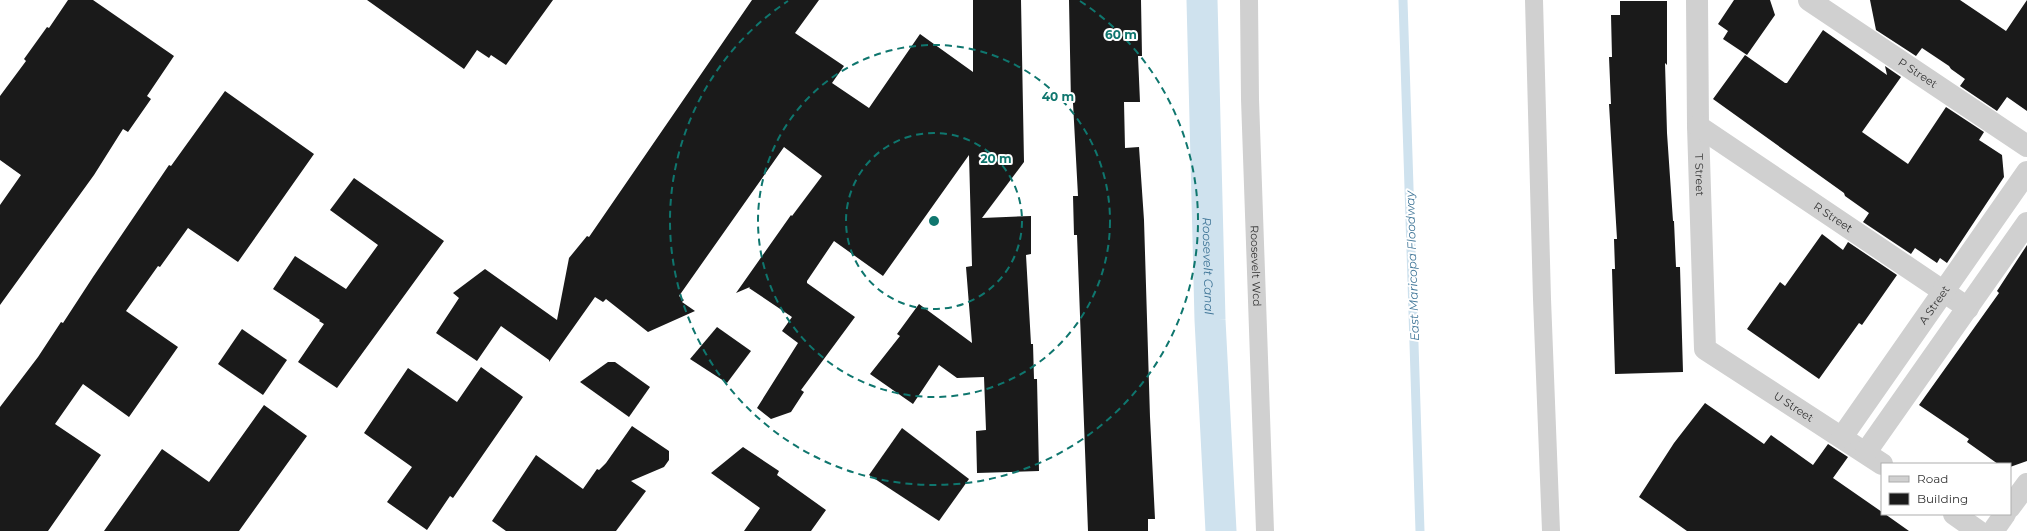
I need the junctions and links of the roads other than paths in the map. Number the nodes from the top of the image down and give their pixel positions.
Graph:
1 (1249, 0) edge
2 (1534, 0) edge
3 (1697, 0) edge
4 (1810, 0) edge
5 (1698, 126) junction
6 (2027, 146) edge
7 (2027, 172) edge
8 (2027, 223) edge
9 (1944, 291) junction
10 (1968, 308) junction
11 (1705, 349) joint
12 (1842, 437) junction
13 (1874, 458) edge
14 (2027, 484) edge
15 (2011, 506) edge
16 (1955, 515) edge
17 (2004, 515) edge
18 (1265, 531) edge
19 (1550, 531) edge
20 (1978, 531) edge
21 (1993, 531) edge

1 - 18 lane, Roosevelt Wcd
2 - 19 lane
3 - 5 street, T Street
4 - 6 street, P Street
5 - 9 street, R Street
5 - 11 street, T Street
7 - 9 street, A Street
8 - 10 street
9 - 10 street, R Street
9 - 12 street, A Street
10 - 13 street
11 - 12 street, U Street
12 - 13 street, U Street
14 - 15 street
16 - 20 street
17 - 21 street

